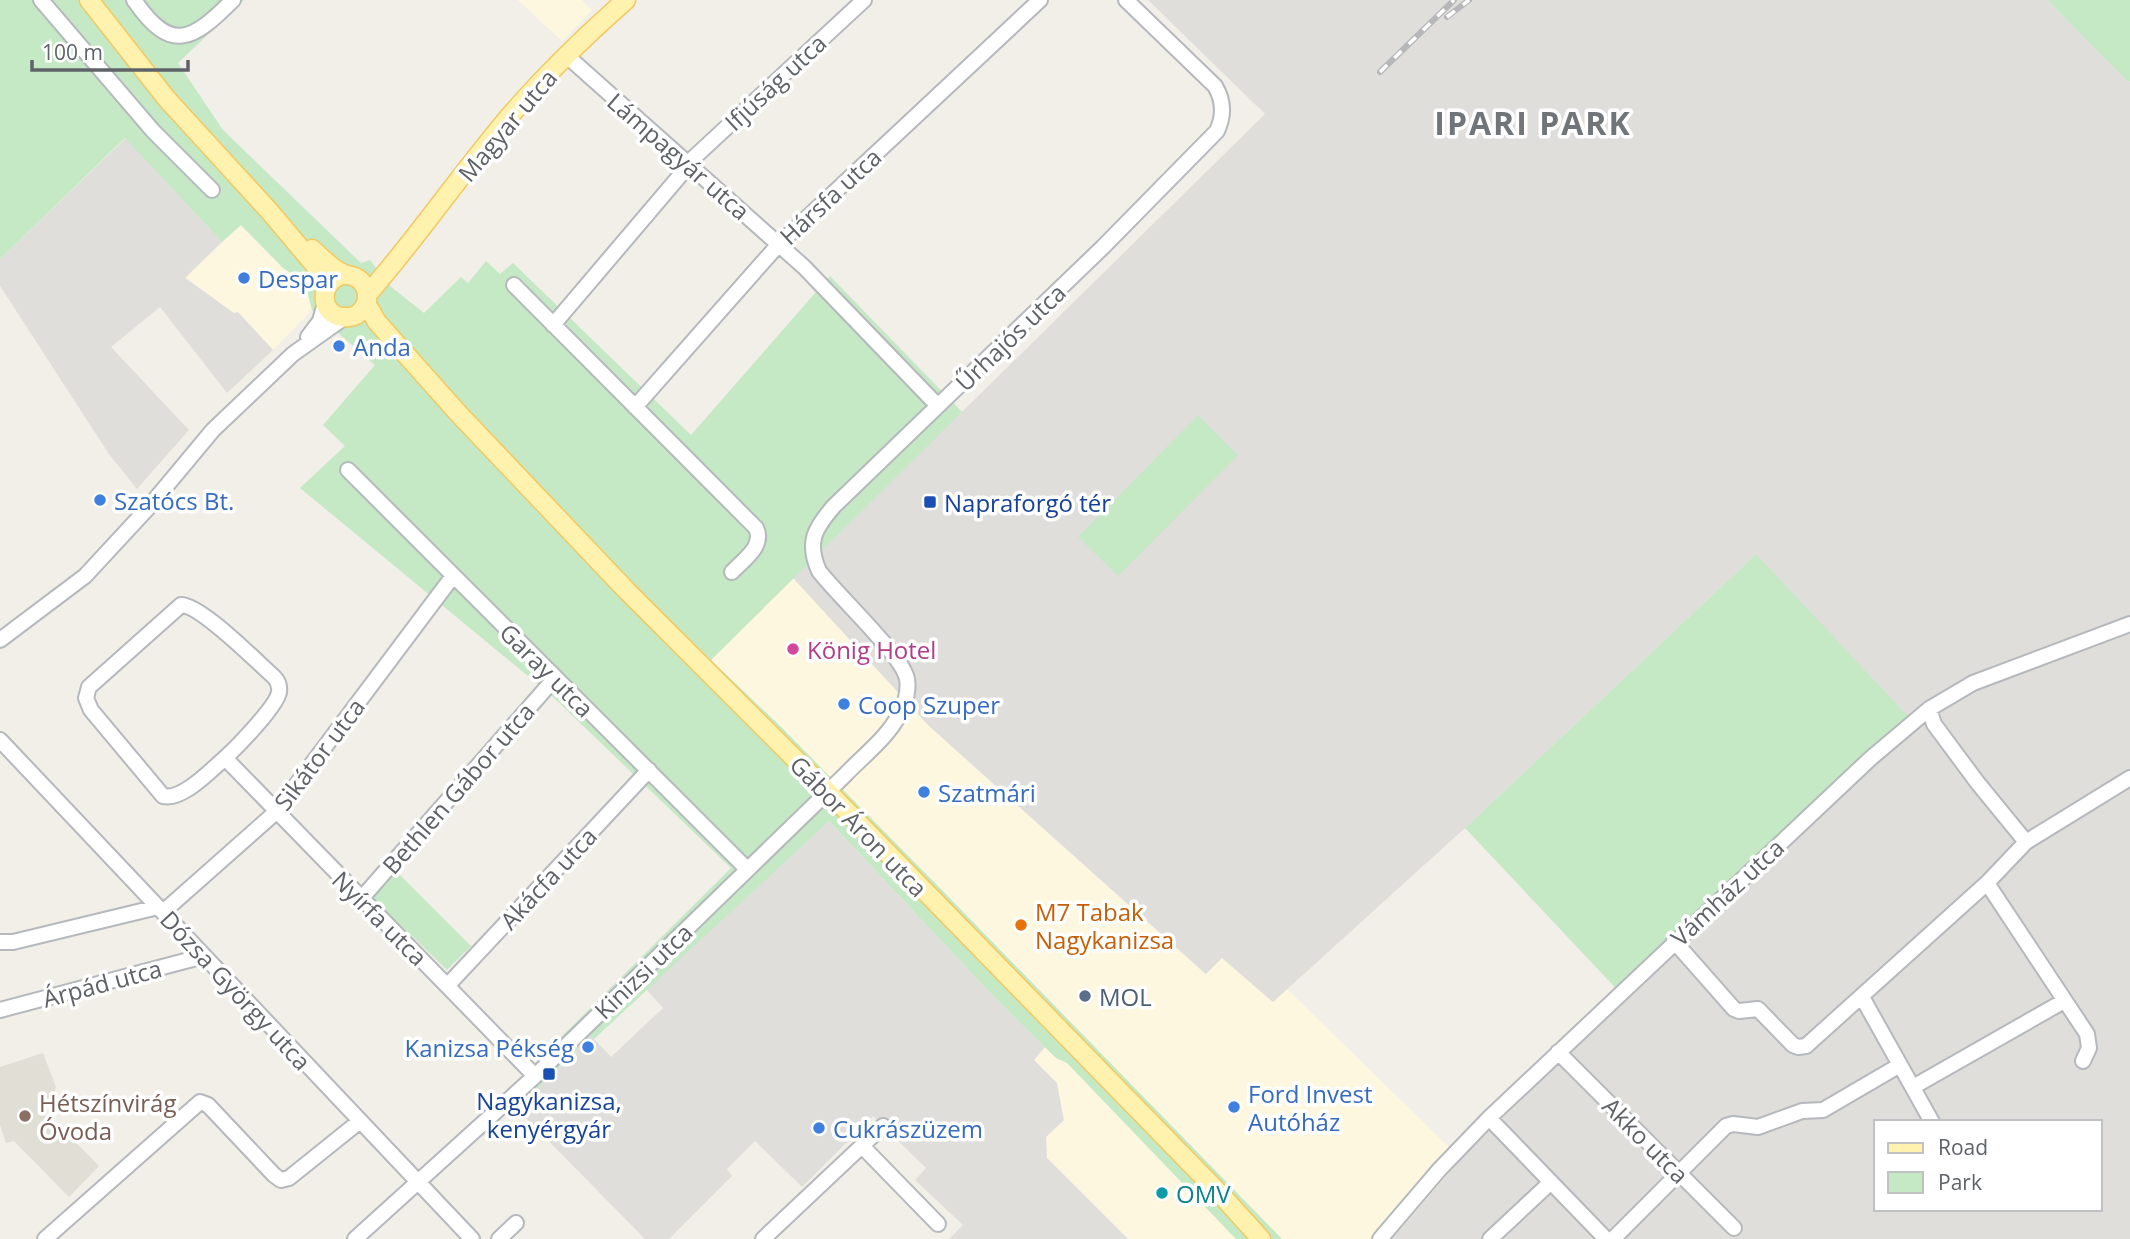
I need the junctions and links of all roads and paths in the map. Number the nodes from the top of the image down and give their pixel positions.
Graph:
1 (41, 0) edge
2 (89, 0) edge
3 (134, 0) edge
4 (233, 0) edge
5 (626, 0) edge
6 (864, 0) edge
7 (1040, 0) edge
8 (1126, 0) edge
9 (567, 56) junction
10 (688, 164) junction
11 (212, 190) dead end
12 (271, 213) junction
13 (779, 244) junction
14 (397, 258) junction
15 (347, 275) junction
16 (514, 285) dead end
17 (326, 295) junction
18 (366, 299) junction
19 (348, 317) junction
20 (553, 325) junction
21 (293, 354) junction
22 (938, 406) junction
23 (635, 407) junction
24 (457, 412) junction
25 (348, 470) dead end
26 (732, 572) dead end
27 (453, 576) junction
28 (2130, 624) edge
29 (0, 640) edge
30 (555, 678) junction
31 (907, 686) joint
32 (1929, 709) junction
33 (0, 740) edge
34 (225, 758) junction
35 (649, 770) junction
36 (2130, 778) edge
37 (827, 792) junction
38 (276, 812) junction
39 (2026, 842) junction
40 (747, 869) junction
41 (1987, 883) junction
42 (361, 899) junction
43 (160, 910) junction
44 (1674, 941) junction
45 (0, 942) edge
46 (204, 956) junction
47 (447, 986) junction
48 (1862, 997) junction
49 (2064, 1001) junction
50 (0, 1010) edge
51 (1558, 1052) junction
52 (2083, 1061) dead end
53 (1900, 1065) junction
54 (535, 1076) junction
55 (1913, 1087) junction
56 (1489, 1118) junction
57 (1931, 1120) edge
58 (360, 1121) junction
59 (883, 1126) dead end
60 (862, 1146) junction
61 (1679, 1173) junction
62 (419, 1182) junction
63 (1551, 1182) junction
64 (516, 1223) dead end
65 (937, 1224) dead end
66 (1734, 1228) dead end
67 (46, 1239) edge
68 (355, 1239) edge
69 (472, 1239) edge
70 (499, 1239) edge
71 (762, 1239) edge
72 (1261, 1239) edge
73 (1380, 1239) edge
74 (1490, 1239) edge
75 (1606, 1239) edge
76 (1613, 1239) edge

1 - 11 street
2 - 12 main road
3 - 4 street
5 - 9 main road, Magyar utca
6 - 10 street, Ifjúság utca
7 - 13 street, Hársfa utca
8 - 22 street, Űrhajós utca
9 - 10 street, Lámpagyár utca
9 - 14 main road, Magyar utca
10 - 13 street, Lámpagyár utca
10 - 20 street, Ifjúság utca
12 - 15 main road
12 - 17 main road
13 - 22 street, Lámpagyár utca
13 - 23 street, Hársfa utca
14 - 15 main road, Magyar utca
14 - 18 main road, Magyar utca
15 - 17 main road
15 - 18 main road
16 - 20 street
17 - 19 main road
17 - 21 street
18 - 19 main road
18 - 24 main road, Gábor Áron utca
19 - 21 street
19 - 24 main road, Gábor Áron utca
20 - 23 street
21 - 29 street
22 - 31 street, Űrhajós utca
23 - 26 street
24 - 37 main road, Gábor Áron utca
25 - 27 street, Garay utca
27 - 30 street, Garay utca
27 - 38 street, Sikátor utca
28 - 32 street, Vámház utca
30 - 35 street, Garay utca
30 - 42 street, Bethlen Gábor utca
31 - 37 street, Kinizsi utca
32 - 39 street
32 - 44 street, Vámház utca
33 - 43 street, Dózsa György utca
34 - 34 street
34 - 38 street, Nyírfa utca
35 - 40 street, Garay utca
35 - 47 street, Akácfa utca
36 - 39 street
37 - 40 street, Kinizsi utca
37 - 72 main road, Gábor Áron utca
38 - 42 street, Nyírfa utca
38 - 43 street, Sikátor utca
39 - 41 street
40 - 54 street, Kinizsi utca
41 - 48 street
41 - 49 street
42 - 47 street, Nyírfa utca
43 - 45 street, Sikátor utca
43 - 46 street, Dózsa György utca
44 - 48 street
44 - 51 street, Vámház utca
46 - 50 street, Árpád utca
46 - 58 street, Dózsa György utca
47 - 54 street, Nyírfa utca
48 - 53 street
49 - 52 street
49 - 55 street
51 - 56 street, Vámház utca
51 - 61 street, Akko utca
53 - 55 street
53 - 61 street
54 - 62 street, Kinizsi utca
55 - 57 street
56 - 63 street
56 - 73 street, Vámház utca
58 - 62 street, Dózsa György utca
58 - 67 street
59 - 60 street
60 - 65 street
60 - 71 street
61 - 66 street, Akko utca
61 - 76 street
62 - 68 street, Kinizsi utca
62 - 69 street, Dózsa György utca
63 - 74 street
63 - 75 street
64 - 70 street

